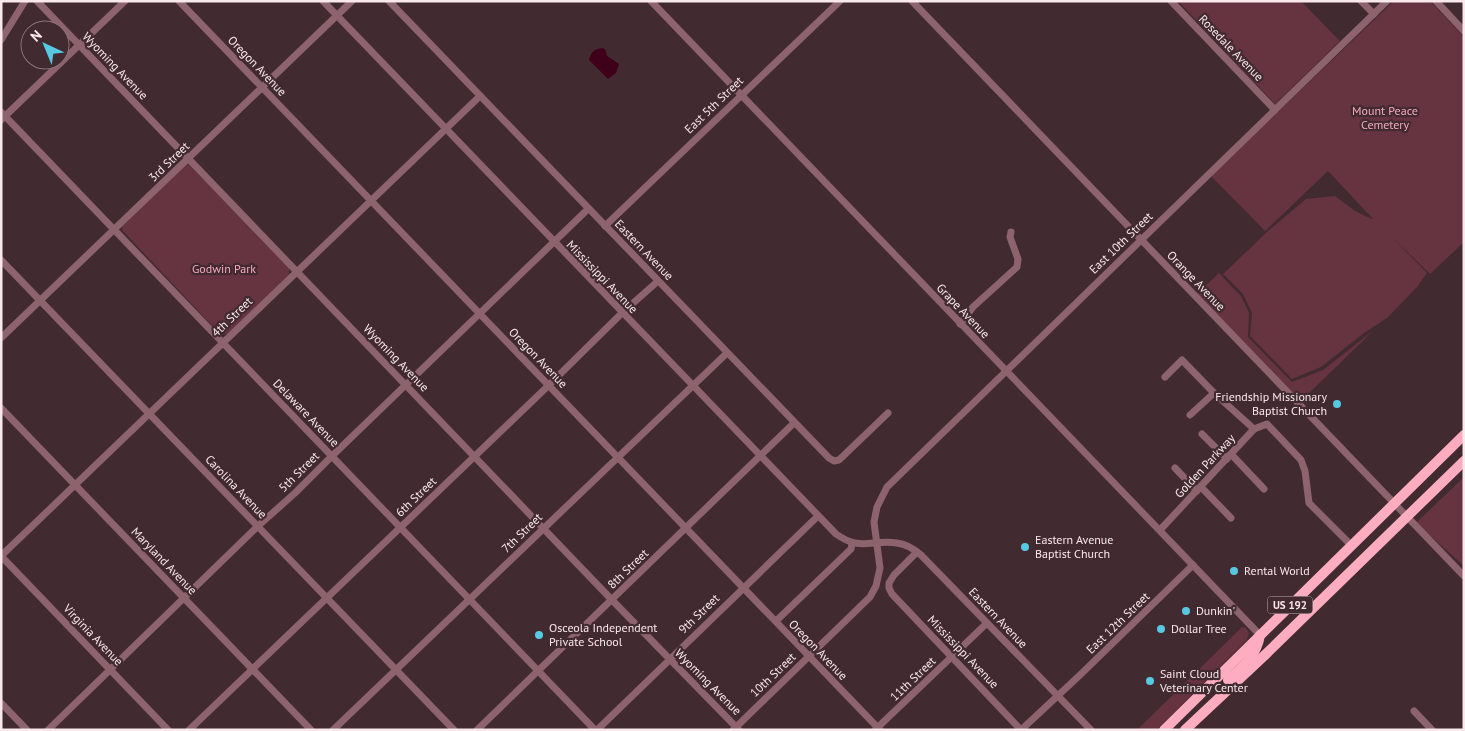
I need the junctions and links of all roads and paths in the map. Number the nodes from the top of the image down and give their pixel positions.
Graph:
1 (25, 1) edge
2 (37, 1) edge
3 (125, 1) edge
4 (179, 1) edge
5 (323, 1) edge
6 (352, 1) edge
7 (389, 1) edge
8 (651, 1) edge
9 (840, 1) edge
10 (912, 1) edge
11 (1171, 1) edge
12 (1361, 1) edge
13 (1387, 1) edge
14 (1436, 1) edge
15 (1374, 14) junction
16 (337, 16) junction
17 (1464, 31) edge
18 (1, 40) edge
19 (79, 46) junction
20 (262, 87) junction
21 (741, 94) junction
22 (480, 96) junction
23 (1275, 110) junction
24 (3, 116) edge
25 (445, 129) junction
26 (188, 159) junction
27 (370, 200) junction
28 (588, 209) junction
29 (605, 226) junction
30 (115, 229) junction
31 (1011, 232) dead end
32 (1141, 240) junction
33 (554, 242) junction
34 (1, 260) edge
35 (296, 272) junction
36 (658, 280) junction
37 (40, 300) junction
38 (479, 313) junction
39 (622, 313) junction
40 (960, 324) junction
41 (1, 338) edge
42 (222, 342) junction
43 (727, 353) junction
44 (1006, 371) junction
45 (1165, 377) dead end
46 (405, 384) junction
47 (549, 385) junction
48 (692, 386) junction
49 (1214, 393) junction
50 (1, 408) edge
51 (149, 413) junction
52 (888, 413) dead end
53 (1190, 415) dead end
54 (794, 424) junction
55 (1254, 429) junction
56 (1202, 434) dead end
57 (1464, 435) edge
58 (332, 456) junction
59 (474, 456) junction
60 (760, 456) junction
61 (1229, 456) junction
62 (617, 457) junction
63 (1464, 460) edge
64 (1175, 468) dead end
65 (75, 484) junction
66 (1199, 489) junction
67 (1264, 489) dead end
68 (1394, 503) junction
69 (877, 507) joint
70 (818, 516) junction
71 (1407, 517) junction
72 (1231, 518) dead end
73 (258, 526) junction
74 (399, 528) junction
75 (543, 528) junction
76 (686, 528) junction
77 (1160, 530) junction
78 (852, 543) junction
79 (878, 544) junction
80 (1351, 545) junction
81 (917, 552) junction
82 (1, 556) edge
83 (1193, 565) junction
84 (1464, 576) edge
85 (743, 587) junction
86 (327, 597) junction
87 (184, 598) junction
88 (469, 599) junction
89 (612, 600) junction
90 (776, 621) junction
91 (987, 623) junction
92 (1260, 635) junction
93 (809, 656) junction
94 (952, 657) junction
95 (670, 659) junction
96 (110, 669) junction
97 (253, 669) junction
98 (396, 670) junction
99 (538, 672) junction
100 (1057, 696) junction
101 (1, 703) edge
102 (1187, 707) junction
103 (1414, 711) dead end
104 (1194, 720) junction
105 (736, 729) edge
106 (878, 729) edge
107 (27, 730) edge
108 (48, 730) edge
109 (168, 730) edge
110 (190, 730) edge
111 (311, 730) edge
112 (333, 730) edge
113 (454, 730) edge
114 (477, 730) edge
115 (596, 730) edge
116 (1021, 730) edge
117 (1091, 730) edge
118 (1164, 730) edge
119 (1172, 730) edge
120 (1185, 730) edge
121 (1432, 730) edge

1 - 18 street
2 - 19 street, Wyoming Avenue
3 - 19 street
4 - 20 street, Oregon Avenue
5 - 16 street, Mississippi Avenue
6 - 16 street, 3rd Street
7 - 22 street, Eastern Avenue
8 - 21 street, Grape Avenue
9 - 21 street, East 5th Street
10 - 32 street, Orange Avenue
11 - 23 street, Rosedale Avenue
12 - 15 street
13 - 15 street, East 10th Street
14 - 17 street
15 - 23 street, East 10th Street
16 - 20 street, 3rd Street
16 - 25 street, Mississippi Avenue
19 - 24 street
19 - 26 street, Wyoming Avenue
20 - 26 street, 3rd Street
20 - 27 street, Oregon Avenue
21 - 29 street, East 5th Street
21 - 40 street, Grape Avenue
22 - 25 street, 4th Street
22 - 28 street, Eastern Avenue
23 - 32 street, East 10th Street
24 - 30 street, Delaware Avenue
25 - 27 street, 4th Street
25 - 33 street, Mississippi Avenue
26 - 30 street, 3rd Street
26 - 35 street, Wyoming Avenue
27 - 35 street, 4th Street
27 - 38 street, Oregon Avenue
28 - 29 street, Eastern Avenue
28 - 33 street, 5th Street
29 - 36 street, Eastern Avenue
30 - 37 street, 3rd Street
30 - 42 street, Delaware Avenue
31 - 40 street
32 - 44 street, East 10th Street
32 - 68 street, Orange Avenue
33 - 38 street, 5th Street
33 - 39 street, Mississippi Avenue
34 - 37 street, Carolina Avenue
35 - 42 street, 4th Street
35 - 46 street, Wyoming Avenue
36 - 39 street, 6th Street
36 - 43 street, Eastern Avenue
37 - 41 street, 3rd Street
37 - 51 street, Carolina Avenue
38 - 46 street, 5th Street
38 - 47 street, Oregon Avenue
39 - 47 street, 6th Street
39 - 48 street, Mississippi Avenue
40 - 44 street, Grape Avenue
42 - 51 street, 4th Street
42 - 58 street, Delaware Avenue
43 - 48 street, 7th Street
43 - 54 street, Eastern Avenue
44 - 69 street, East 10th Street
44 - 77 street, Grape Avenue
45 - 49 street
46 - 58 street, 5th Street
46 - 59 street, Wyoming Avenue
47 - 59 street, 6th Street
47 - 62 street, Oregon Avenue
48 - 60 street, Mississippi Avenue
48 - 62 street, 7th Street
49 - 53 street
49 - 55 street
50 - 65 street, Maryland Avenue
51 - 65 street, 4th Street
51 - 73 street, Carolina Avenue
52 - 54 street, Eastern Avenue
54 - 60 street, 8th Street
55 - 61 street, Golden Parkway
55 - 80 street
56 - 61 street
57 - 68 highway, US 192
58 - 73 street, 5th Street
58 - 74 street, Delaware Avenue
59 - 74 street, 6th Street
59 - 75 street, Wyoming Avenue
60 - 70 street, Mississippi Avenue
60 - 76 street, 8th Street
61 - 66 street, Golden Parkway
61 - 67 street
62 - 75 street, 7th Street
62 - 76 street, Oregon Avenue
63 - 71 highway, US 192
64 - 66 street
65 - 82 street, 4th Street
65 - 87 street, Maryland Avenue
66 - 72 street
66 - 77 street, Golden Parkway
68 - 71 street, Orange Avenue
68 - 80 highway, US 192
69 - 79 street, 10th Street
70 - 78 street, Mississippi Avenue
70 - 85 street, 9th Street
71 - 84 street, Orange Avenue
71 - 104 highway, US 192
73 - 86 street, Carolina Avenue
73 - 87 street, 5th Street
74 - 86 street, 6th Street
74 - 88 street, Delaware Avenue
75 - 88 street, 7th Street
75 - 89 street, Wyoming Avenue
76 - 85 street, Oregon Avenue
76 - 89 street, 8th Street
77 - 83 street, Grape Avenue
78 - 79 street
78 - 90 street
79 - 81 street, Eastern Avenue
79 - 93 street, 10th Street
80 - 92 highway, US 192
81 - 91 street, Eastern Avenue
81 - 94 street, Mississippi Avenue
82 - 96 street, Virginia Avenue
83 - 92 street, Grape Avenue
83 - 100 street, East 12th Street
85 - 90 street, Oregon Avenue
85 - 95 street, 9th Street
86 - 97 street, 6th Street
86 - 98 street, Carolina Avenue
87 - 96 street, 5th Street
87 - 97 street, Maryland Avenue
88 - 98 street, 7th Street
88 - 99 street, Delaware Avenue
89 - 95 street, Wyoming Avenue
89 - 99 street, 8th Street
90 - 93 street, Oregon Avenue
91 - 94 street, 11th Street
91 - 100 street, Eastern Avenue
92 - 102 highway, US 192
92 - 104 highway
93 - 105 street, 10th Street
93 - 106 street, Oregon Avenue
94 - 106 street, 11th Street
94 - 116 street, Mississippi Avenue
95 - 105 street, Wyoming Avenue
95 - 115 street, 9th Street
96 - 108 street, 5th Street
96 - 109 street, Virginia Avenue
97 - 110 street, 6th Street
97 - 111 street, Maryland Avenue
98 - 112 street, 7th Street
98 - 113 street, Carolina Avenue
99 - 114 street, 8th Street
99 - 115 street, Delaware Avenue
100 - 116 street, East 12th Street
100 - 117 street, Eastern Avenue
101 - 107 street
102 - 118 highway, US 192
102 - 119 highway
103 - 121 street
104 - 120 highway, US 192

